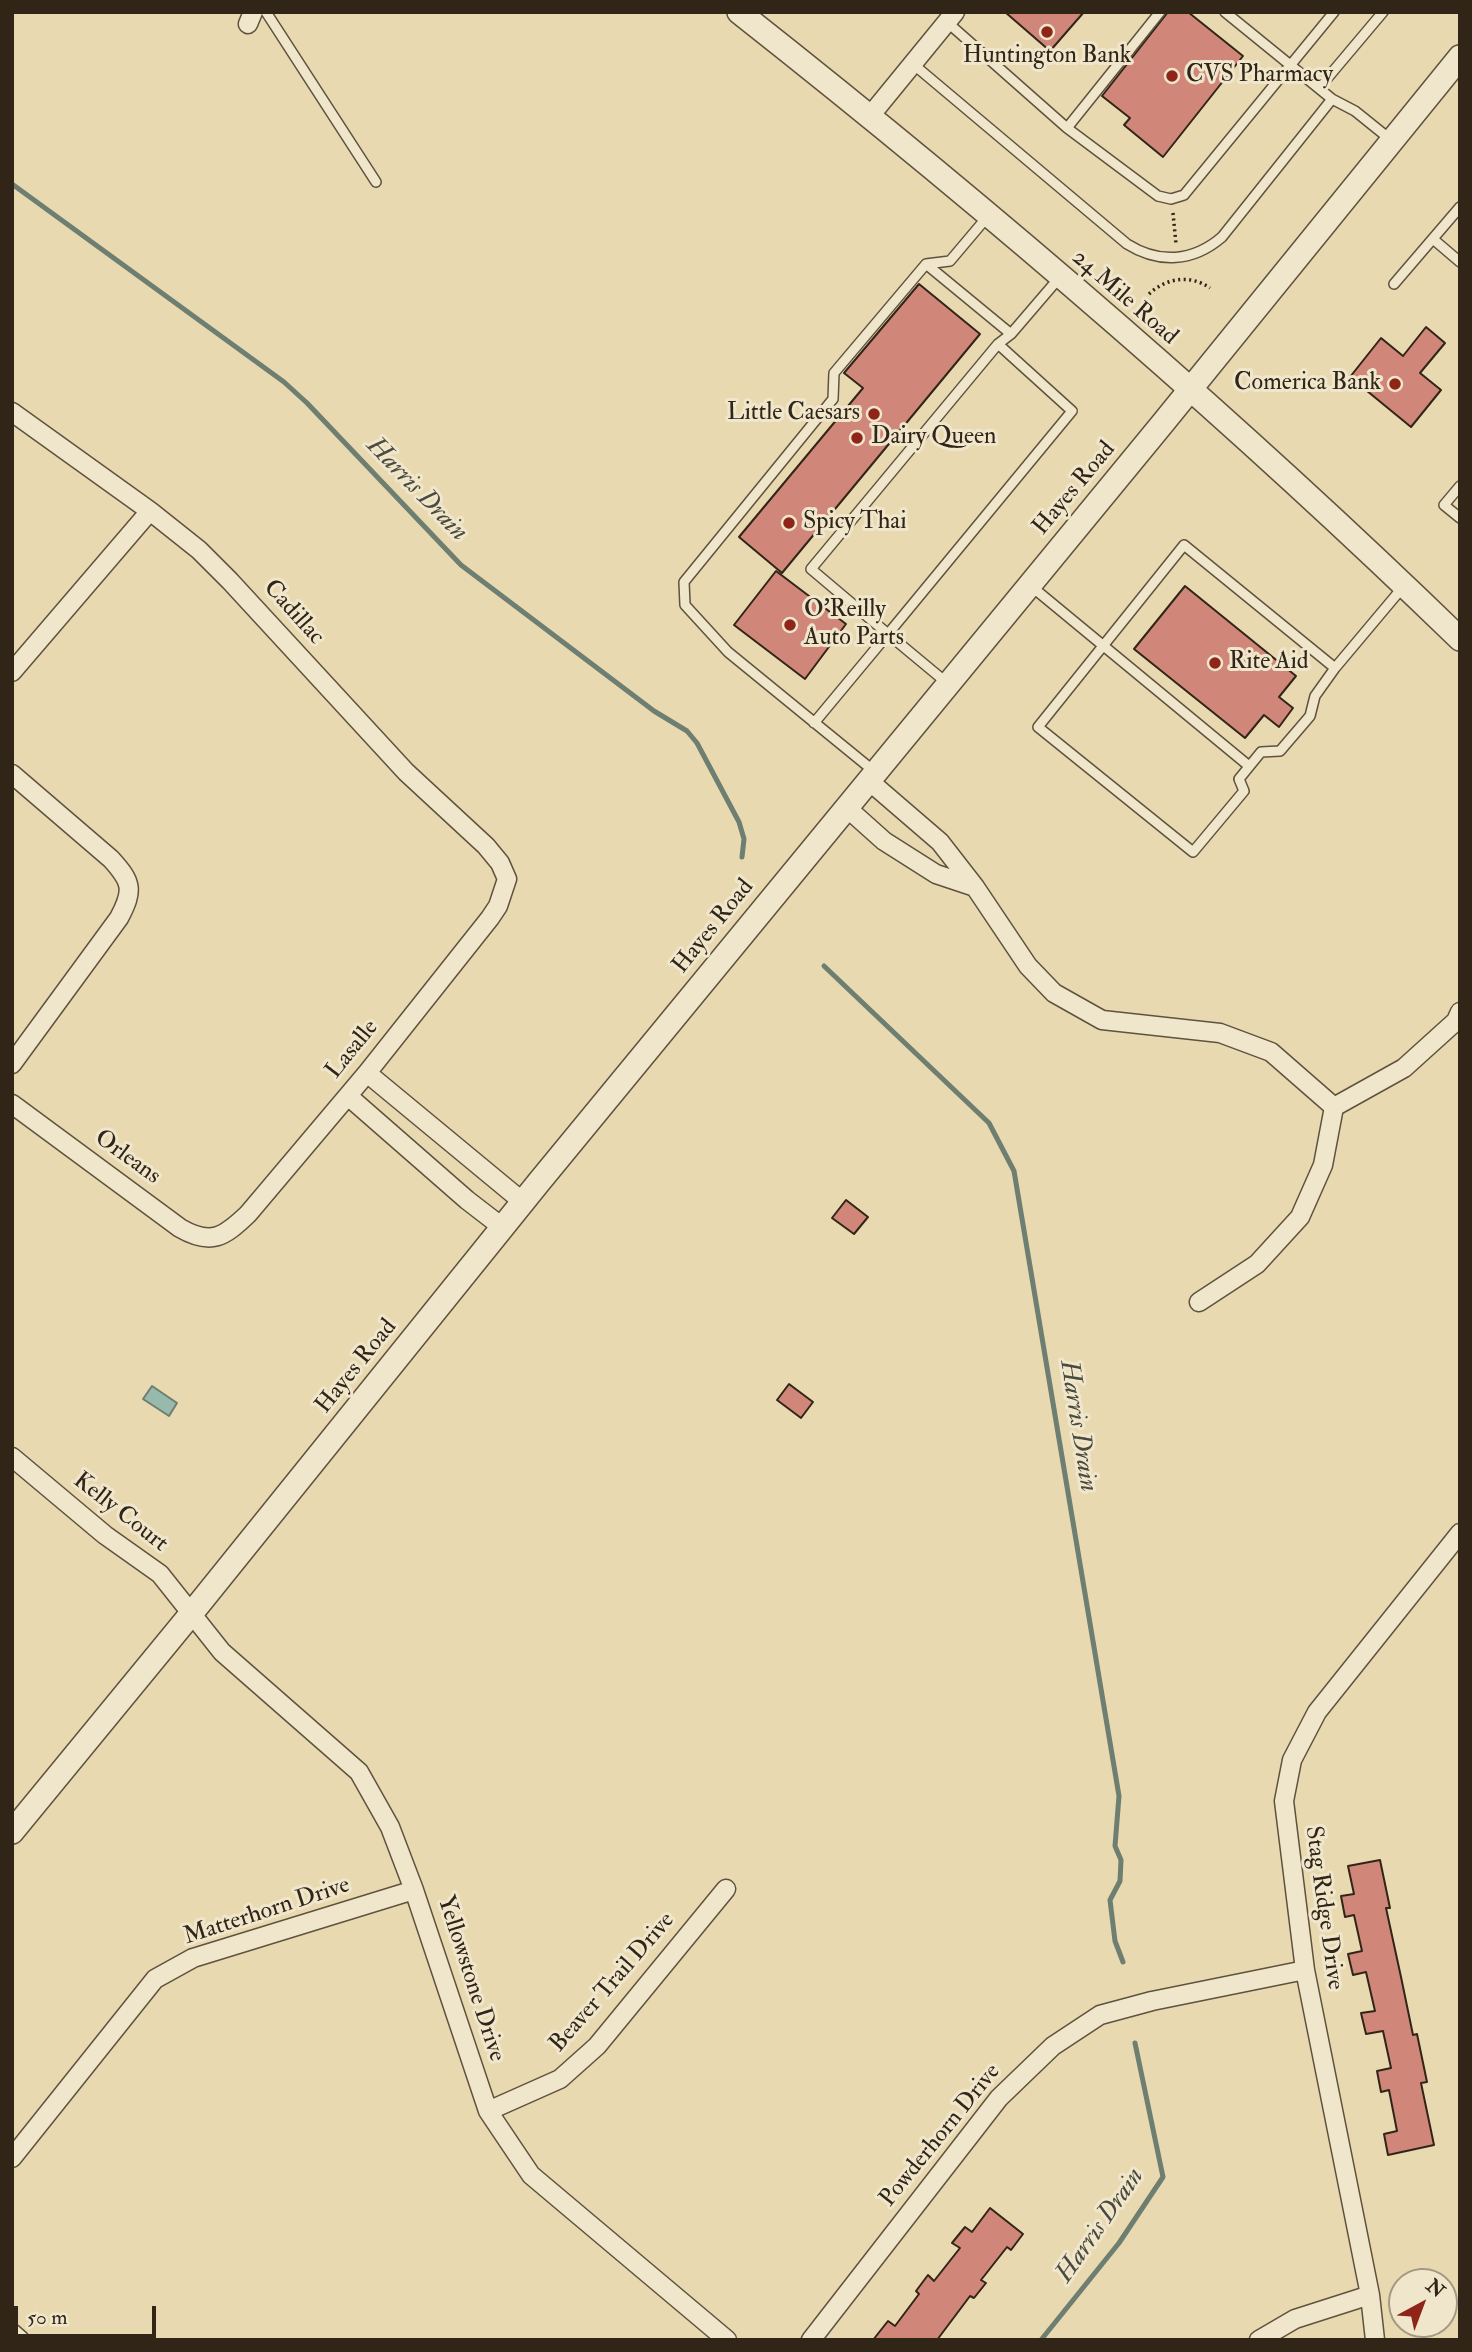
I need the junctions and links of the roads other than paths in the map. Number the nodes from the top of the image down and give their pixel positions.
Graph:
1 (266, 12) edge
2 (739, 12) edge
3 (1160, 12) edge
4 (1225, 12) edge
5 (1334, 12) edge
6 (1383, 12) edge
7 (951, 17) edge
8 (1460, 57) edge
9 (913, 64) junction
10 (1290, 65) junction
11 (1319, 88) junction
12 (1332, 99) junction
13 (870, 116) junction
14 (1067, 128) junction
15 (1391, 141) junction
16 (376, 182) dead end
17 (1460, 207) edge
18 (988, 216) junction
19 (1433, 239) junction
20 (1460, 262) edge
21 (926, 264) junction
22 (1060, 277) junction
23 (1394, 284) dead end
24 (1012, 334) junction
25 (998, 344) junction
26 (1190, 390) junction
27 (12, 412) edge
28 (1460, 485) edge
29 (150, 511) junction
30 (1460, 518) edge
31 (1029, 585) junction
32 (1405, 586) junction
33 (888, 634) junction
34 (1460, 639) edge
35 (1103, 645) junction
36 (1335, 667) junction
37 (12, 672) edge
38 (948, 684) junction
39 (814, 723) junction
40 (1249, 766) junction
41 (12, 774) edge
42 (872, 776) junction
43 (846, 807) junction
44 (507, 879) joint
45 (975, 887) junction
46 (1460, 1012) edge
47 (12, 1064) edge
48 (367, 1073) junction
49 (348, 1096) junction
50 (12, 1104) edge
51 (1334, 1107) junction
52 (523, 1202) junction
53 (502, 1227) junction
54 (218, 1237) joint
55 (1199, 1302) dead end
56 (12, 1457) edge
57 (1460, 1533) edge
58 (191, 1615) junction
59 (12, 1832) edge
60 (726, 1889) dead end
61 (414, 1891) junction
62 (1305, 1970) junction
63 (488, 2111) junction
64 (12, 2158) edge
65 (1370, 2295) junction
66 (12, 2333) edge
67 (20, 2340) edge
68 (727, 2340) edge
69 (811, 2340) edge
70 (1259, 2340) edge
71 (1375, 2340) edge

1 - 16 lane
2 - 13 street, 24 Mile Road
3 - 14 lane
4 - 10 lane
5 - 10 lane
6 - 11 lane
7 - 9 street
7 - 14 lane
8 - 15 street, Hayes Road
9 - 12 lane
9 - 13 street
10 - 11 lane
10 - 14 lane
11 - 12 lane
12 - 15 lane
13 - 18 street, 24 Mile Road
15 - 26 street, Hayes Road
17 - 19 lane
18 - 21 lane
18 - 22 street, 24 Mile Road
19 - 20 lane
19 - 23 lane
21 - 24 lane
21 - 39 lane
22 - 24 lane
22 - 26 street, 24 Mile Road
24 - 25 lane
25 - 33 lane
25 - 33 lane
26 - 31 street, Hayes Road
26 - 32 street, 24 Mile Road
27 - 29 street, Cadillac
28 - 30 lane
29 - 37 street
29 - 44 street, Cadillac
31 - 35 lane
31 - 38 street, Hayes Road
32 - 34 street, 24 Mile Road
32 - 36 lane
33 - 38 lane
33 - 39 lane
35 - 36 lane
35 - 40 lane
35 - 40 lane
36 - 40 lane
38 - 42 street, Hayes Road
39 - 42 lane
41 - 47 street
42 - 43 street, Hayes Road
42 - 45 street
43 - 45 street
43 - 52 street, Hayes Road
44 - 48 street, Lasalle
45 - 51 street
46 - 51 street
48 - 49 street, Lasalle
48 - 52 street
49 - 53 street
49 - 54 street, Lasalle
50 - 54 street, Orleans
51 - 55 street
52 - 53 street, Hayes Road
53 - 58 street, Hayes Road
56 - 58 street, Kelly Court
57 - 62 street, Stag Ridge Drive
58 - 59 street, Hayes Road
58 - 61 street, Yellowstone Drive
60 - 63 street, Beaver Trail Drive
61 - 63 street, Yellowstone Drive
61 - 64 street, Matterhorn Drive
62 - 65 street, Stag Ridge Drive
62 - 69 street, Powderhorn Drive
63 - 68 street, Yellowstone Drive
65 - 70 street
65 - 71 street, Stag Ridge Drive
66 - 67 street

